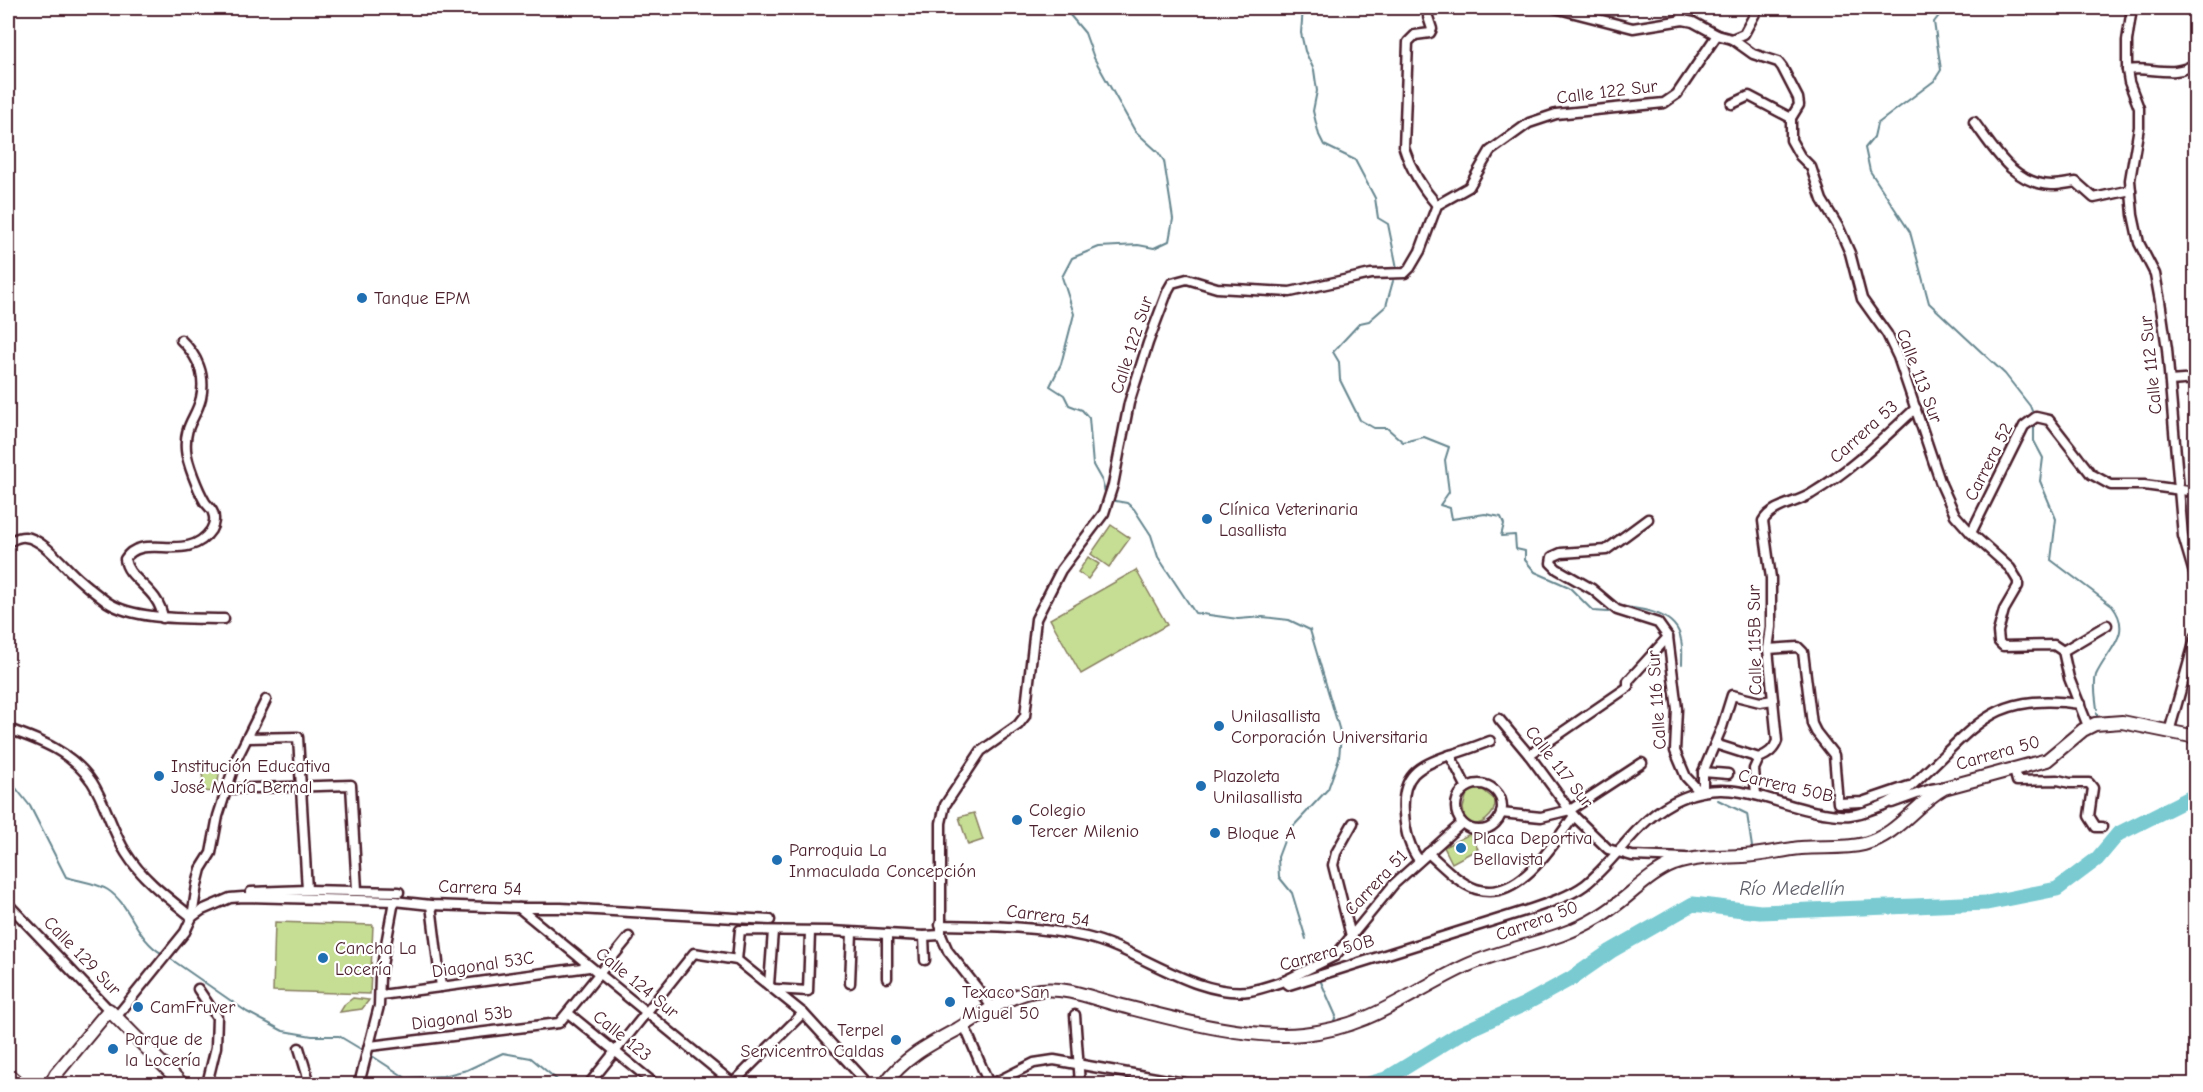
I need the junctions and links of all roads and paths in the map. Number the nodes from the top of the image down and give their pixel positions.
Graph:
1 (1555, 8) edge
2 (1681, 8) edge
3 (1758, 8) edge
4 (2132, 8) edge
5 (1428, 17) dead end
6 (1683, 20) junction
7 (1717, 35) junction
8 (1732, 39) junction
9 (2196, 63) edge
10 (2127, 70) junction
11 (1732, 104) dead end
12 (1791, 118) junction
13 (1974, 122) dead end
14 (2131, 190) junction
15 (1437, 205) junction
16 (181, 340) dead end
17 (2196, 379) edge
18 (2170, 381) junction
19 (1916, 408) junction
20 (2180, 491) junction
21 (2196, 492) edge
22 (1770, 513) joint
23 (1648, 519) dead end
24 (1971, 533) junction
25 (8, 542) edge
26 (2196, 580) edge
27 (163, 618) junction
28 (224, 619) dead end
29 (2107, 626) dead end
30 (2196, 636) edge
31 (1668, 637) junction
32 (1768, 649) junction
33 (2063, 651) junction
34 (266, 700) dead end
35 (1773, 700) junction
36 (2080, 704) junction
37 (1499, 718) dead end
38 (2088, 726) junction
39 (8, 729) edge
40 (2169, 732) junction
41 (2196, 737) edge
42 (247, 738) junction
43 (1490, 741) dead end
44 (1715, 744) junction
45 (1450, 755) junction
46 (1529, 755) junction
47 (1759, 758) junction
48 (1642, 763) dead end
49 (2014, 770) junction
50 (1703, 772) junction
51 (1728, 774) dead end
52 (1466, 786) junction
53 (1912, 786) junction
54 (1949, 786) junction
55 (302, 787) junction
56 (226, 789) junction
57 (1702, 791) junction
58 (1756, 795) junction
59 (1889, 804) junction
60 (1501, 813) junction
61 (1572, 813) junction
62 (1353, 823) dead end
63 (1462, 824) junction
64 (2102, 827) dead end
65 (1616, 852) junction
66 (1428, 853) junction
67 (1695, 858) junction
68 (1419, 860) junction
69 (307, 890) junction
70 (357, 890) junction
71 (399, 892) dead end
72 (394, 901) junction
73 (431, 905) junction
74 (519, 908) junction
75 (9, 909) edge
76 (192, 916) junction
77 (941, 930) junction
78 (758, 931) junction
79 (773, 931) junction
80 (810, 932) junction
81 (852, 933) junction
82 (887, 934) junction
83 (924, 936) junction
84 (1351, 936) junction
85 (629, 937) dead end
86 (737, 960) junction
87 (925, 960) dead end
88 (589, 967) junction
89 (599, 974) junction
90 (887, 978) dead end
91 (1284, 981) junction
92 (850, 983) dead end
93 (441, 987) junction
94 (772, 987) junction
95 (1214, 988) joint
96 (198, 989) dead end
97 (381, 995) junction
98 (993, 1008) junction
99 (647, 1011) junction
100 (568, 1012) junction
101 (113, 1013) junction
102 (803, 1013) junction
103 (1075, 1015) dead end
104 (964, 1025) junction
105 (370, 1047) junction
106 (299, 1048) dead end
107 (616, 1052) junction
108 (1077, 1065) junction
109 (8, 1076) edge
110 (1147, 1083) edge
111 (19, 1084) edge
112 (51, 1084) edge
113 (182, 1084) edge
114 (207, 1084) edge
115 (310, 1084) edge
116 (359, 1084) edge
117 (589, 1084) edge
118 (656, 1084) edge
119 (733, 1084) edge
120 (868, 1084) edge
121 (885, 1084) edge
122 (990, 1084) edge
123 (1080, 1084) edge
124 (1190, 1084) edge

1 - 6 street
2 - 6 street
3 - 8 street
4 - 10 street, Calle 112 Sur
5 - 15 street
6 - 7 street, Calle 113 Sur
7 - 8 street, Calle 113 Sur
7 - 15 street, Calle 122 Sur
8 - 12 street, Calle 113 Sur
9 - 10 street
10 - 14 street, Calle 112 Sur
11 - 12 street
12 - 19 street, Calle 113 Sur
13 - 14 street
14 - 18 street, Calle 112 Sur
15 - 77 street, Calle 122 Sur
16 - 27 street
17 - 18 street
18 - 20 street, Calle 112 Sur
19 - 22 street, Carrera 53
19 - 24 street, Calle 113 Sur
20 - 21 street, Carrera 52
20 - 24 street, Carrera 52
20 - 26 street, Calle 112 Sur
22 - 32 street, Calle 115B Sur
23 - 31 street, Calle 116 Sur
24 - 33 street, Calle 113 Sur
25 - 27 street
27 - 28 street
29 - 33 street
30 - 40 street
31 - 46 street
31 - 57 street, Calle 116 Sur
32 - 35 street, Calle 115B Sur
32 - 53 street
33 - 36 street
34 - 42 street
35 - 44 street
35 - 47 street, Calle 115B Sur
36 - 38 street
36 - 53 street, Carrera 50B
37 - 46 street, Calle 117 Sur
38 - 40 main road
38 - 49 main road, Carrera 50
39 - 76 street
40 - 41 main road
42 - 55 street
42 - 56 street
43 - 45 street
44 - 47 street
44 - 50 street
45 - 52 street
45 - 68 street
46 - 61 street, Calle 117 Sur
47 - 58 street
48 - 61 street
49 - 54 main road, Carrera 50
49 - 64 street
50 - 51 street
50 - 57 street
52 - 60 street
52 - 63 street
53 - 59 street, Carrera 50B
54 - 59 street
54 - 67 main road, Carrera 50
55 - 56 street
55 - 69 street
55 - 70 street
56 - 76 street
57 - 58 street, Carrera 50B
57 - 65 street, Carrera 50B
58 - 59 street, Carrera 50B
60 - 61 street
60 - 63 street
61 - 65 street, Calle 117 Sur
61 - 66 street
62 - 84 street
63 - 66 street, Carrera 51
65 - 67 street, Calle 117 Sur
65 - 91 street, Carrera 50B
66 - 68 street, Carrera 51
67 - 98 main road, Carrera 50
68 - 84 street, Carrera 51
69 - 70 street
69 - 76 street
70 - 71 street
72 - 73 street, Carrera 54
72 - 76 street, Carrera 54
72 - 97 street
73 - 74 street, Carrera 54
73 - 93 street
74 - 78 street, Carrera 54
74 - 88 street, Calle 124 Sur
75 - 101 street, Calle 129 Sur
76 - 101 street
77 - 83 street, Carrera 54
77 - 95 street, Carrera 54
77 - 98 street
78 - 79 street, Carrera 54
78 - 86 street, Carrera 54
79 - 80 street, Carrera 54
79 - 94 street
80 - 81 street, Carrera 54
80 - 94 street
81 - 82 street, Carrera 54
81 - 92 street
82 - 83 street, Carrera 54
82 - 90 street
83 - 87 street
84 - 91 street, Carrera 51
85 - 89 street
86 - 94 street
86 - 99 street
88 - 89 street, Calle 124 Sur
88 - 93 street, Diagonal 53C
89 - 99 street, Calle 124 Sur
89 - 100 street
91 - 95 street, Carrera 50B
93 - 97 street, Diagonal 53C
94 - 102 street
96 - 114 street
97 - 105 street
98 - 104 main road, Carrera 50
99 - 107 street
99 - 119 street, Calle 124 Sur
100 - 105 street, Diagonal 53b
100 - 107 street, Calle 123
101 - 112 main road
101 - 113 main road, Calle 129 Sur
102 - 119 street
102 - 120 street
103 - 108 street
104 - 121 main road, Carrera 50
104 - 122 street
105 - 116 street
106 - 115 street
107 - 117 street
107 - 118 street, Calle 123
108 - 110 street
108 - 122 street
108 - 123 street
109 - 111 main road
110 - 124 street

